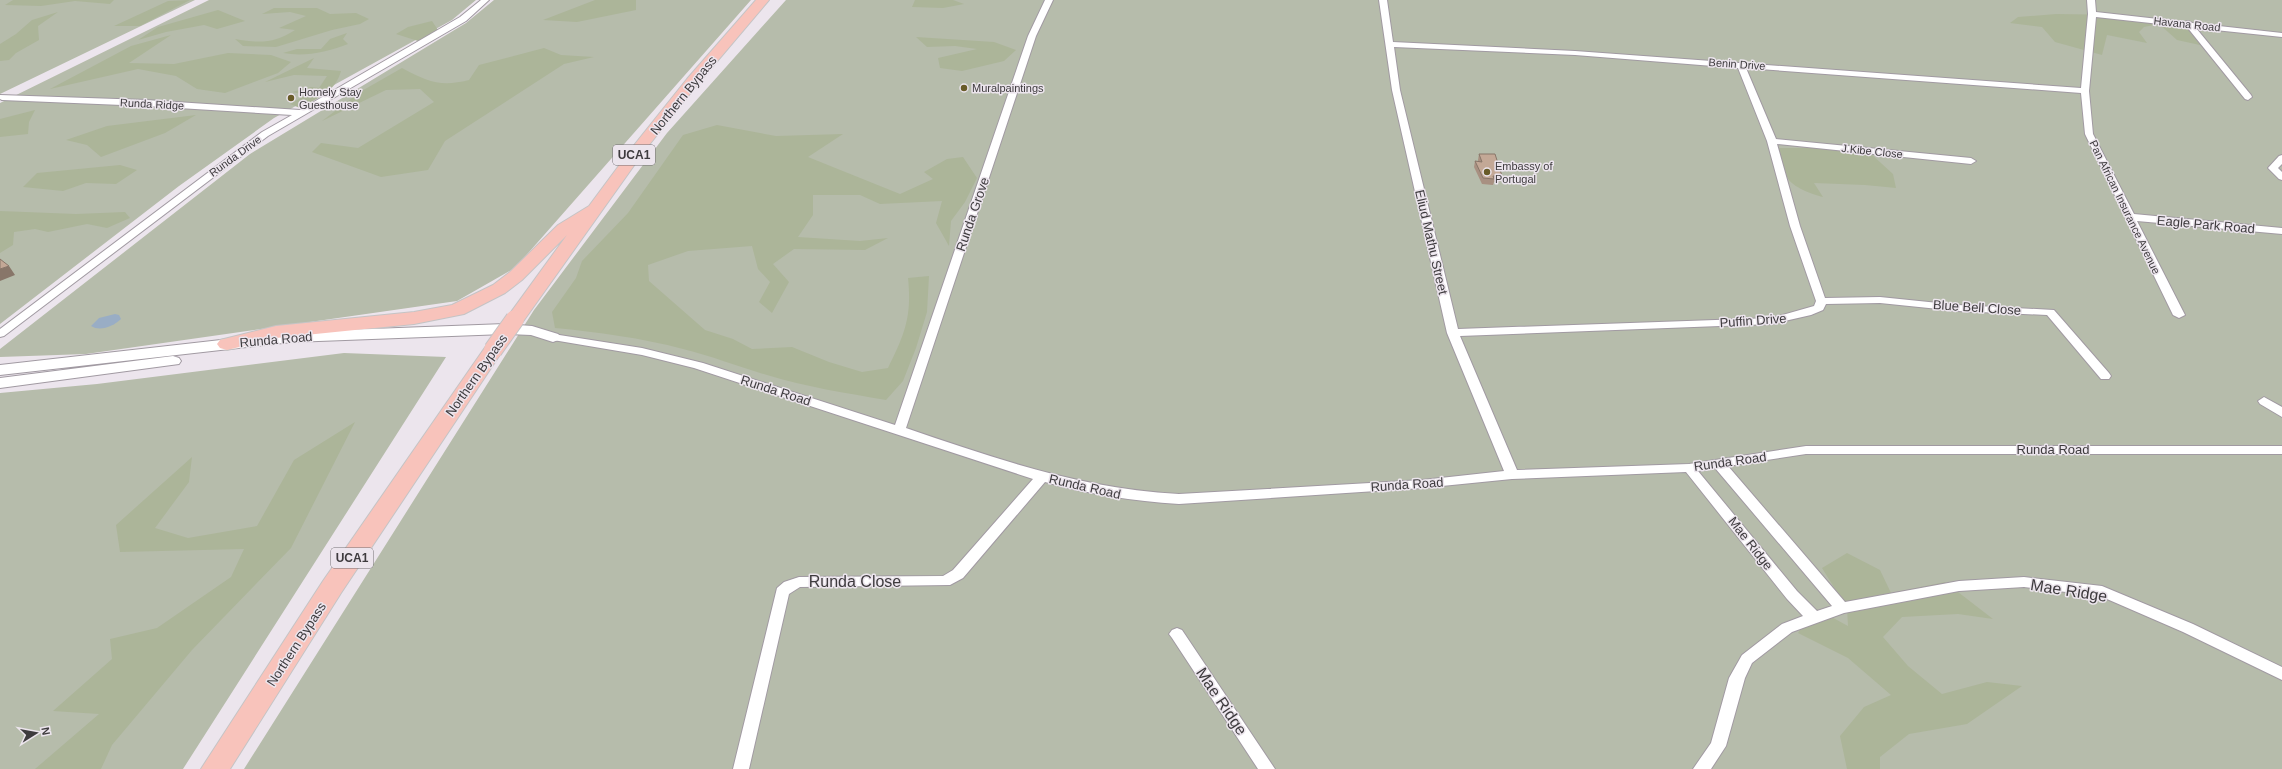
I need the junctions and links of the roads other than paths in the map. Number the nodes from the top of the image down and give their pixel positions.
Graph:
1 (485, 0) edge
2 (763, 0) edge
3 (1049, 0) edge
4 (1383, 0) edge
5 (2092, 0) edge
6 (2092, 14) junction
7 (2188, 23) junction
8 (2282, 35) edge
9 (1388, 44) junction
10 (1741, 65) junction
11 (2085, 91) junction
12 (2, 97) dead end
13 (2248, 97) dead end
14 (301, 113) junction
15 (1772, 141) junction
16 (2282, 158) edge
17 (1971, 161) dead end
18 (2282, 177) edge
19 (595, 209) junction
20 (2129, 217) junction
21 (2282, 231) edge
22 (1821, 301) junction
23 (2179, 315) dead end
24 (1453, 333) junction
25 (0, 334) edge
26 (553, 337) junction
27 (227, 344) junction
28 (0, 370) edge
29 (2105, 376) dead end
30 (0, 384) edge
31 (2264, 402) dead end
32 (2282, 413) edge
33 (899, 430) junction
34 (2282, 450) edge
35 (1718, 463) junction
36 (1689, 468) junction
37 (1512, 475) junction
38 (1043, 476) junction
39 (1842, 608) junction
40 (1814, 618) junction
41 (1177, 634) dead end
42 (2282, 674) edge
43 (215, 769) edge
44 (741, 769) edge
45 (1267, 769) edge
46 (1701, 769) edge

1 - 14 street, Runda Drive
2 - 19 main road, Northern Bypass / UCA1
3 - 33 street, Runda Grove
4 - 9 street, Eliud Mathu Street
5 - 6 street, Pan African Insurance Avenue
6 - 7 street, Havana Road
6 - 11 street, Pan African Insurance Avenue
7 - 8 street, Havana Road
7 - 13 street
9 - 10 street, Benin Drive
9 - 24 street, Eliud Mathu Street
10 - 11 street, Benin Drive
10 - 15 street
11 - 20 street, Pan African Insurance Avenue
12 - 14 street, Runda Ridge
14 - 25 street, Runda Drive
15 - 17 street, J.Kibe Close
15 - 22 street
16 - 18 street
19 - 27 main road
19 - 43 main road, Northern Bypass / UCA1, bridge
20 - 21 street, Eagle Park Road
20 - 23 street, Pan African Insurance Avenue
22 - 24 street, Puffin Drive
22 - 29 street, Blue Bell Close
24 - 37 street, Eliud Mathu Street
26 - 27 street, Runda Road
26 - 30 street, Runda Road
26 - 33 street, Runda Road
27 - 28 street, Runda Road
31 - 32 street
33 - 38 street, Runda Road
34 - 35 street, Runda Road
35 - 36 street, Runda Road
35 - 39 street, Mae Ridge
36 - 37 street, Runda Road
36 - 40 street, Mae Ridge
37 - 38 street, Runda Road
38 - 44 street, Runda Close
39 - 40 street, Mae Ridge
39 - 42 street, Mae Ridge
40 - 46 street, Mae Ridge
41 - 45 street, Mae Ridge

